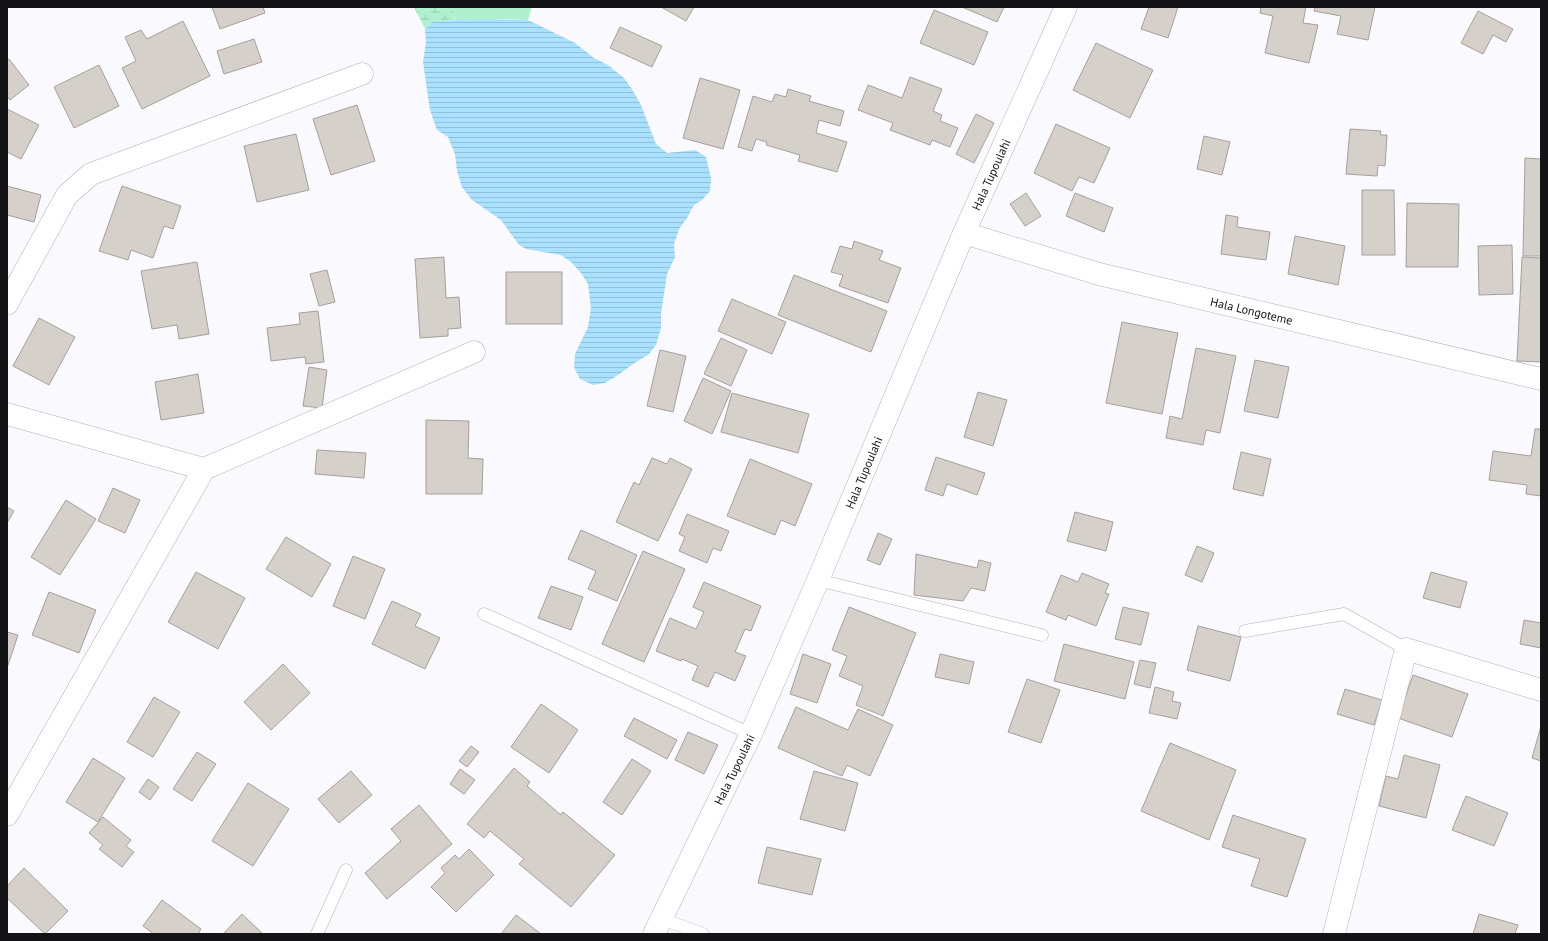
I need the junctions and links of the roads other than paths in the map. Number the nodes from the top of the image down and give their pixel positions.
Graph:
1 (1066, 7) edge
2 (362, 74) dead end
3 (964, 233) junction
4 (7, 304) edge
5 (474, 352) dead end
6 (1541, 379) edge
7 (7, 414) edge
8 (204, 469) junction
9 (818, 580) junction
10 (484, 614) dead end
11 (1245, 631) dead end
12 (1042, 635) dead end
13 (1406, 649) junction
14 (1541, 690) edge
15 (751, 734) junction
16 (7, 815) edge
17 (346, 870) dead end
18 (658, 926) edge
19 (317, 934) edge
20 (703, 934) edge
21 (1334, 934) edge

1 - 3 street, Hala Tupoulahi
2 - 4 street
3 - 6 street, Hala Longoteme
3 - 9 street, Hala Tupoulahi
5 - 8 street
7 - 8 street
8 - 16 street
9 - 12 lane
9 - 15 street, Hala Tupoulahi
10 - 15 lane
11 - 13 lane
13 - 14 street
13 - 21 street
15 - 18 street, Hala Tupoulahi
17 - 19 lane
18 - 20 lane

